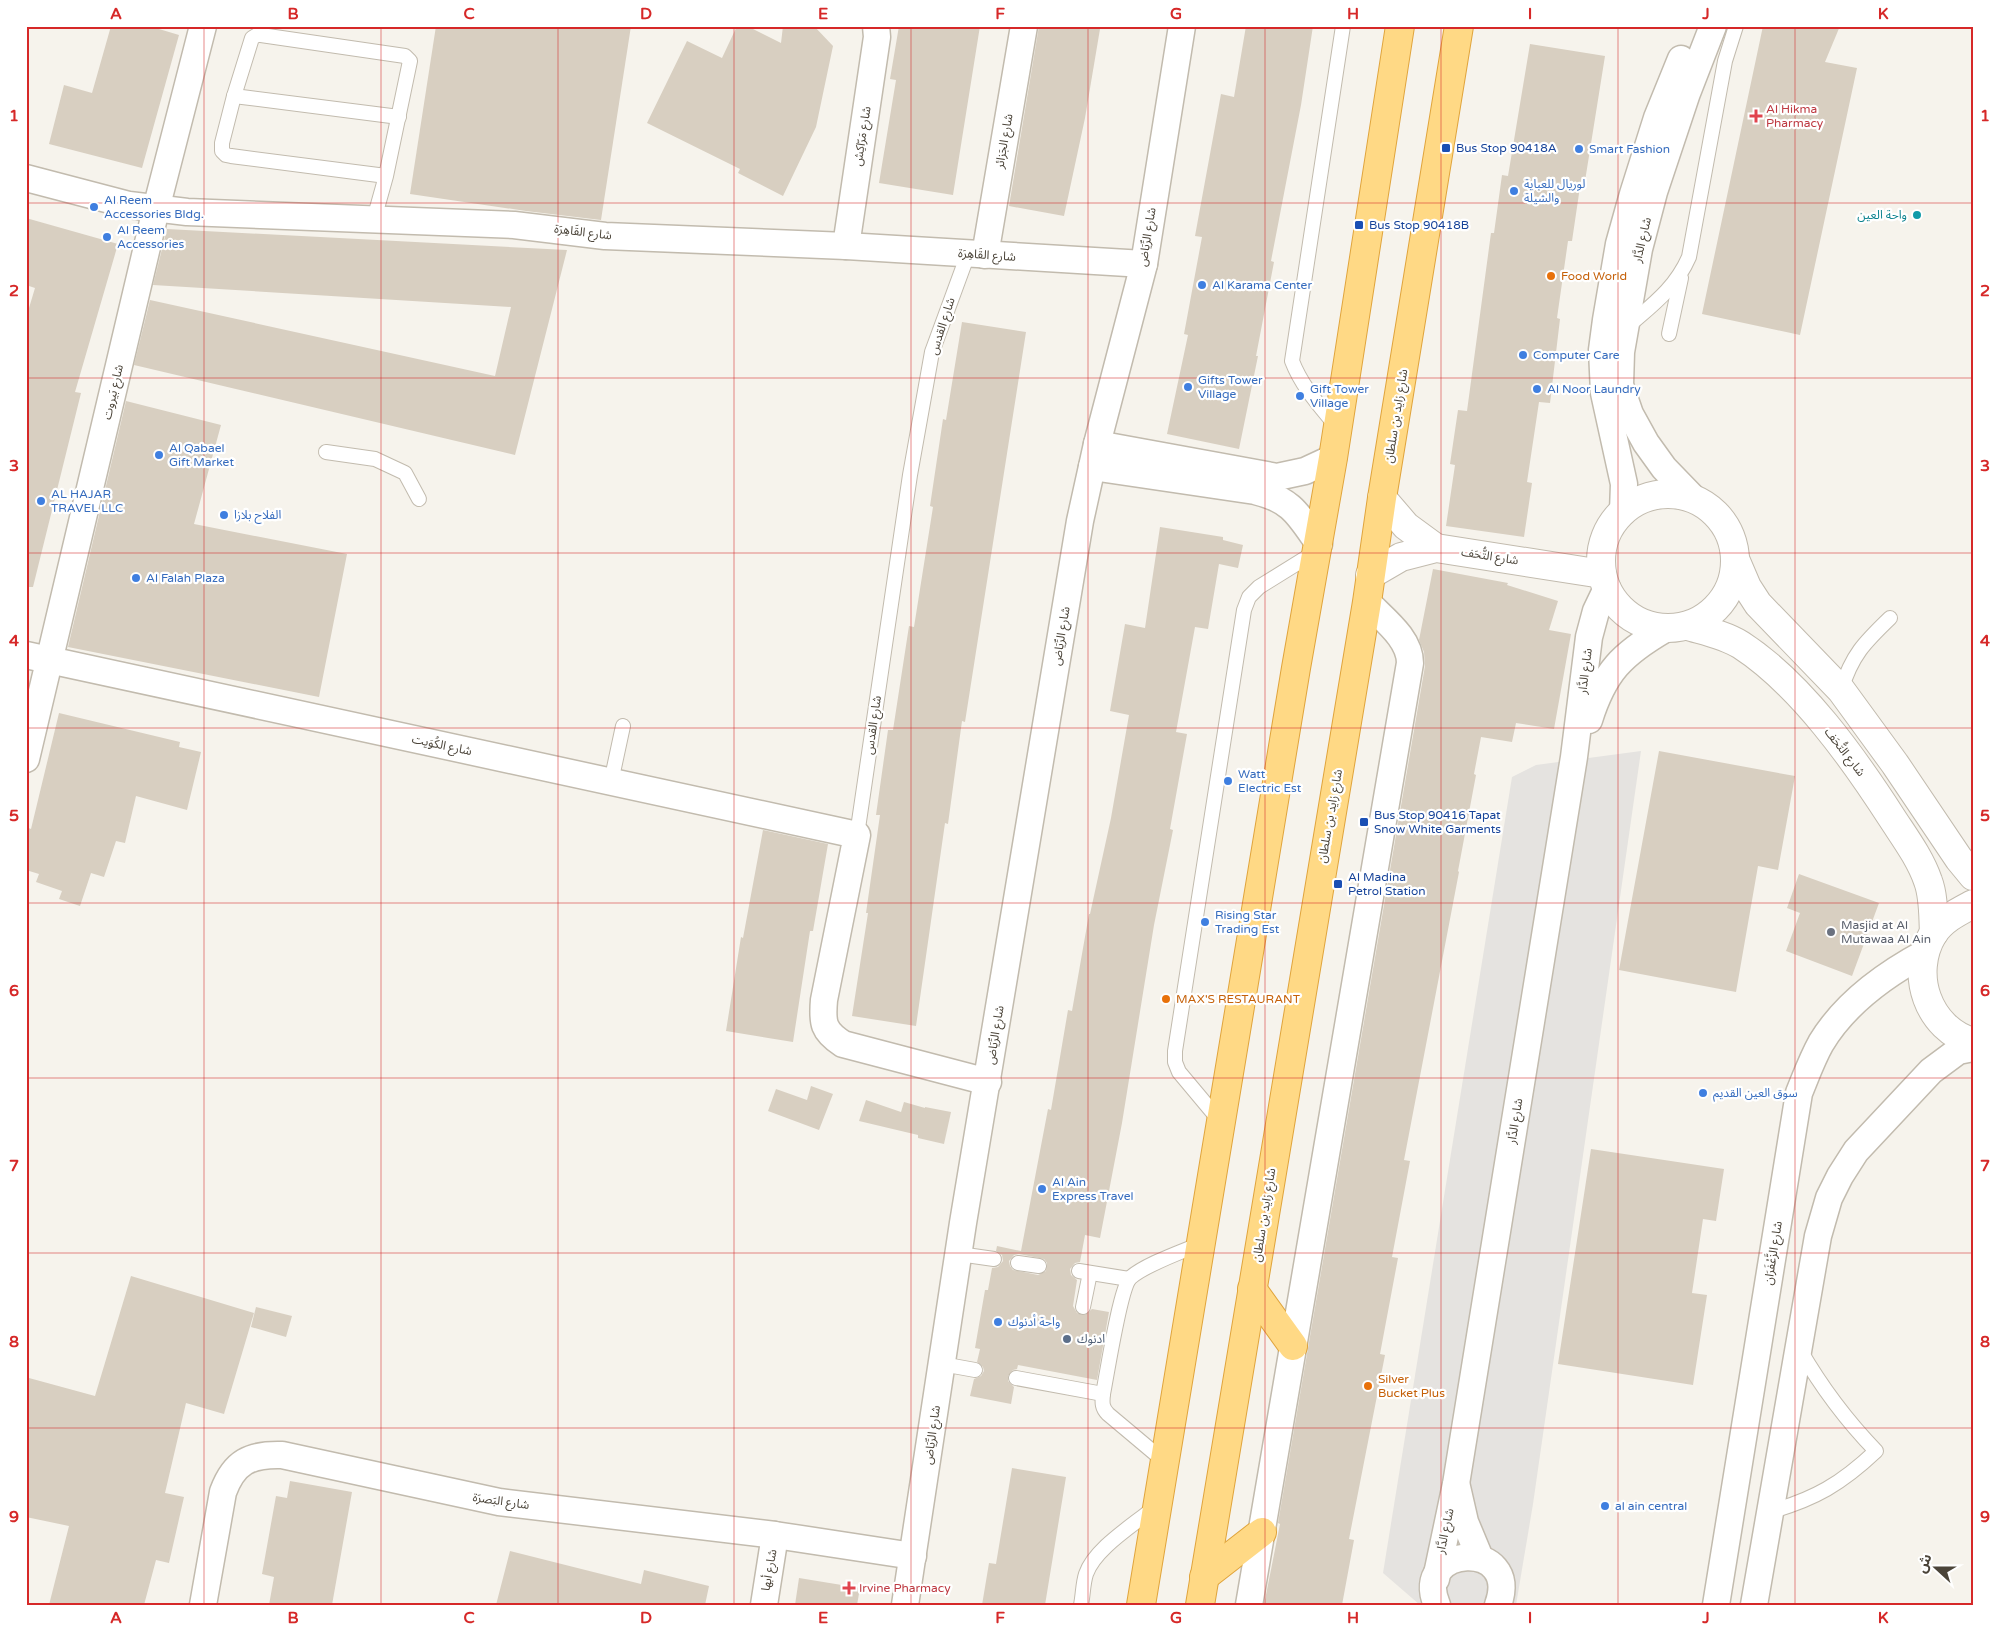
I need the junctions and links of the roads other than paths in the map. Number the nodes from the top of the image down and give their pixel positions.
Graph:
1 (203, 26) edge
2 (876, 26) edge
3 (1024, 26) edge
4 (1182, 26) edge
5 (1344, 26) edge
6 (1400, 26) edge
7 (1459, 26) edge
8 (1736, 26) edge
9 (1712, 32) edge
10 (234, 96) junction
11 (399, 117) junction
12 (386, 176) junction
13 (26, 178) edge
14 (156, 209) junction
15 (374, 219) junction
16 (846, 246) junction
17 (976, 255) junction
18 (1144, 264) junction
19 (1682, 274) junction
20 (1624, 329) junction
21 (1669, 334) dead end
22 (1338, 428) junction
23 (326, 452) dead end
24 (1095, 456) junction
25 (1334, 458) junction
26 (1382, 498) junction
27 (419, 499) dead end
28 (1694, 499) junction
29 (1623, 512) junction
30 (1318, 547) junction
31 (1436, 548) junction
32 (1735, 559) junction
33 (1370, 575) junction
34 (1604, 581) junction
35 (1367, 602) junction
36 (1890, 618) dead end
37 (1676, 627) junction
38 (38, 658) edge
39 (1841, 690) junction
40 (623, 726) dead end
41 (1574, 757) junction
42 (26, 759) edge
43 (611, 782) junction
44 (857, 835) junction
45 (1973, 876) edge
46 (1973, 904) edge
47 (1929, 943) junction
48 (1973, 1042) edge
49 (1973, 1048) edge
50 (988, 1082) junction
51 (1221, 1122) junction
52 (1200, 1244) junction
53 (959, 1254) junction
54 (994, 1259) dead end
55 (1018, 1263) dead end
56 (1039, 1266) dead end
57 (1129, 1279) junction
58 (1252, 1289) junction
59 (1083, 1307) dead end
60 (1293, 1346) junction
61 (1799, 1347) junction
62 (942, 1364) junction
63 (975, 1370) dead end
64 (1016, 1378) dead end
65 (1103, 1394) junction
66 (1164, 1461) junction
67 (1456, 1484) junction
68 (1158, 1505) junction
69 (1769, 1512) junction
70 (1262, 1532) junction
71 (775, 1535) junction
72 (913, 1556) junction
73 (1480, 1558) junction
74 (1204, 1577) junction
75 (1436, 1578) junction
76 (203, 1605) edge
77 (764, 1605) edge
78 (904, 1605) edge
79 (1081, 1605) edge
80 (1141, 1605) edge
81 (1200, 1605) edge
82 (1249, 1605) edge
83 (1437, 1605) edge
84 (1498, 1605) edge
85 (1716, 1605) edge
86 (1754, 1605) edge

1 - 14 street, شارع بَيروت
2 - 16 street, شارع مَرّاكِش
3 - 17 street, شارع الجَزائر
4 - 18 street, شارع الرِّيَاض
5 - 22 lane
6 - 22 highway
7 - 26 highway, شارع زايد بن سلطان
8 - 9 lane
9 - 19 lane
9 - 20 street, شارع الدَّار
9 - 29 street, شارع الدَّار
10 - 11 lane
10 - 11 lane
10 - 12 lane
11 - 12 lane
12 - 15 lane
13 - 14 street, شارع القَاهِرَة
14 - 15 street, شارع القَاهِرَة
14 - 38 street, شارع بَيروت
15 - 16 street, شارع القَاهِرَة
16 - 17 street, شارع القَاهِرَة
17 - 18 street, شارع القَاهِرَة
17 - 44 lane, شارع القدس
18 - 24 street, شارع الرِّيَاض
19 - 20 lane
19 - 21 lane
20 - 28 street, شارع الدَّار
22 - 25 highway
23 - 27 lane
24 - 25 street
24 - 30 street
24 - 50 street, شارع الرِّيَاض
25 - 30 highway
26 - 31 street, شارع التُّحَف
26 - 33 highway, شارع زايد بن سلطان
28 - 29 street
28 - 32 street
29 - 34 street
30 - 51 highway
30 - 51 lane
31 - 33 street, شارع التُّحَف
31 - 34 street, شارع التُّحَف
32 - 37 street
32 - 39 street
33 - 35 highway, شارع زايد بن سلطان
34 - 37 street
34 - 41 street, شارع الدَّار
35 - 58 highway, شارع زايد بن سلطان
35 - 60 street
36 - 39 lane
37 - 41 street, شارع الدَّار
37 - 47 street, شارع التُّحَف
38 - 42 street, شارع بَيروت
38 - 43 street, شارع الكُوَيت
39 - 45 street
40 - 43 lane
41 - 67 street, شارع الدَّار
43 - 44 street, شارع الكُوَيت
44 - 50 street, شارع القدس
46 - 47 street
47 - 48 street, شارع التُّحَف
47 - 85 street, شارع الزَّعْفَرَان
49 - 61 street
50 - 53 street, شارع الرِّيَاض
51 - 52 highway
52 - 57 lane
52 - 66 highway
53 - 54 lane
53 - 62 street, شارع الرِّيَاض
55 - 56 lane
57 - 59 lane
57 - 65 lane
58 - 60 highway
58 - 74 highway, شارع زايد بن سلطان
60 - 70 street
61 - 69 street
61 - 69 lane
62 - 63 lane
62 - 72 street, شارع الرِّيَاض
64 - 65 lane
65 - 66 lane
66 - 68 highway
67 - 73 street, شارع الدَّار
67 - 75 street, شارع الدَّار
68 - 79 lane
68 - 80 highway
69 - 86 street
70 - 74 highway
70 - 82 street
71 - 72 street, شارع البَصرَة
71 - 76 street, شارع البَصرَة
71 - 77 street, شارع أبها
72 - 78 street, شارع الرِّيَاض
73 - 75 street
73 - 84 street
74 - 81 highway, شارع زايد بن سلطان
75 - 83 street, شارع الدَّار

